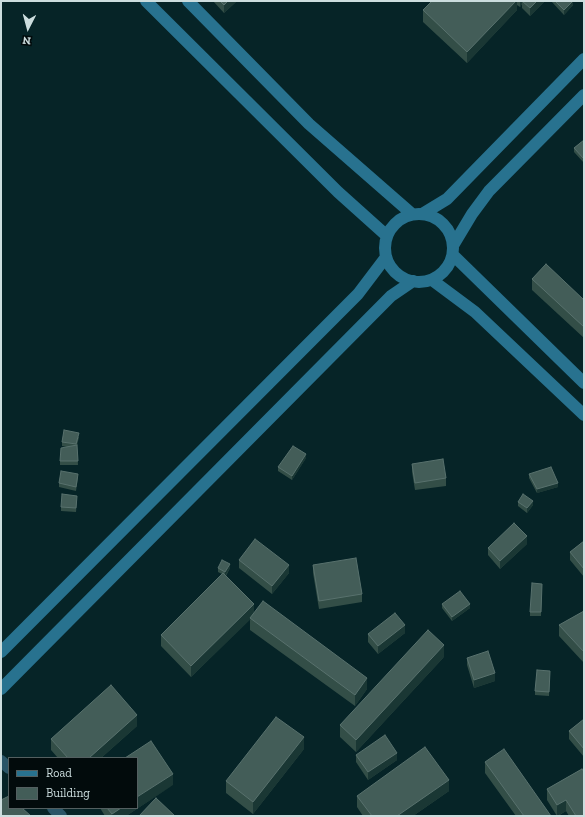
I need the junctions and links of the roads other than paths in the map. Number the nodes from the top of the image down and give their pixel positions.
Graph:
1 (146, 1) edge
2 (188, 1) edge
3 (584, 58) edge
4 (584, 95) edge
5 (418, 214) junction
6 (387, 236) junction
7 (454, 250) junction
8 (386, 257) junction
9 (432, 280) junction
10 (413, 281) junction
11 (584, 383) edge
12 (584, 415) edge
13 (1, 652) edge
14 (1, 689) edge
15 (54, 809) edge
16 (62, 816) edge

1 - 6 street
2 - 5 street
3 - 5 street
4 - 7 street
5 - 6 street
5 - 7 street
6 - 8 street
7 - 9 street
7 - 11 street
8 - 10 street
8 - 13 street
9 - 10 street
9 - 12 street
10 - 14 street
15 - 16 street

